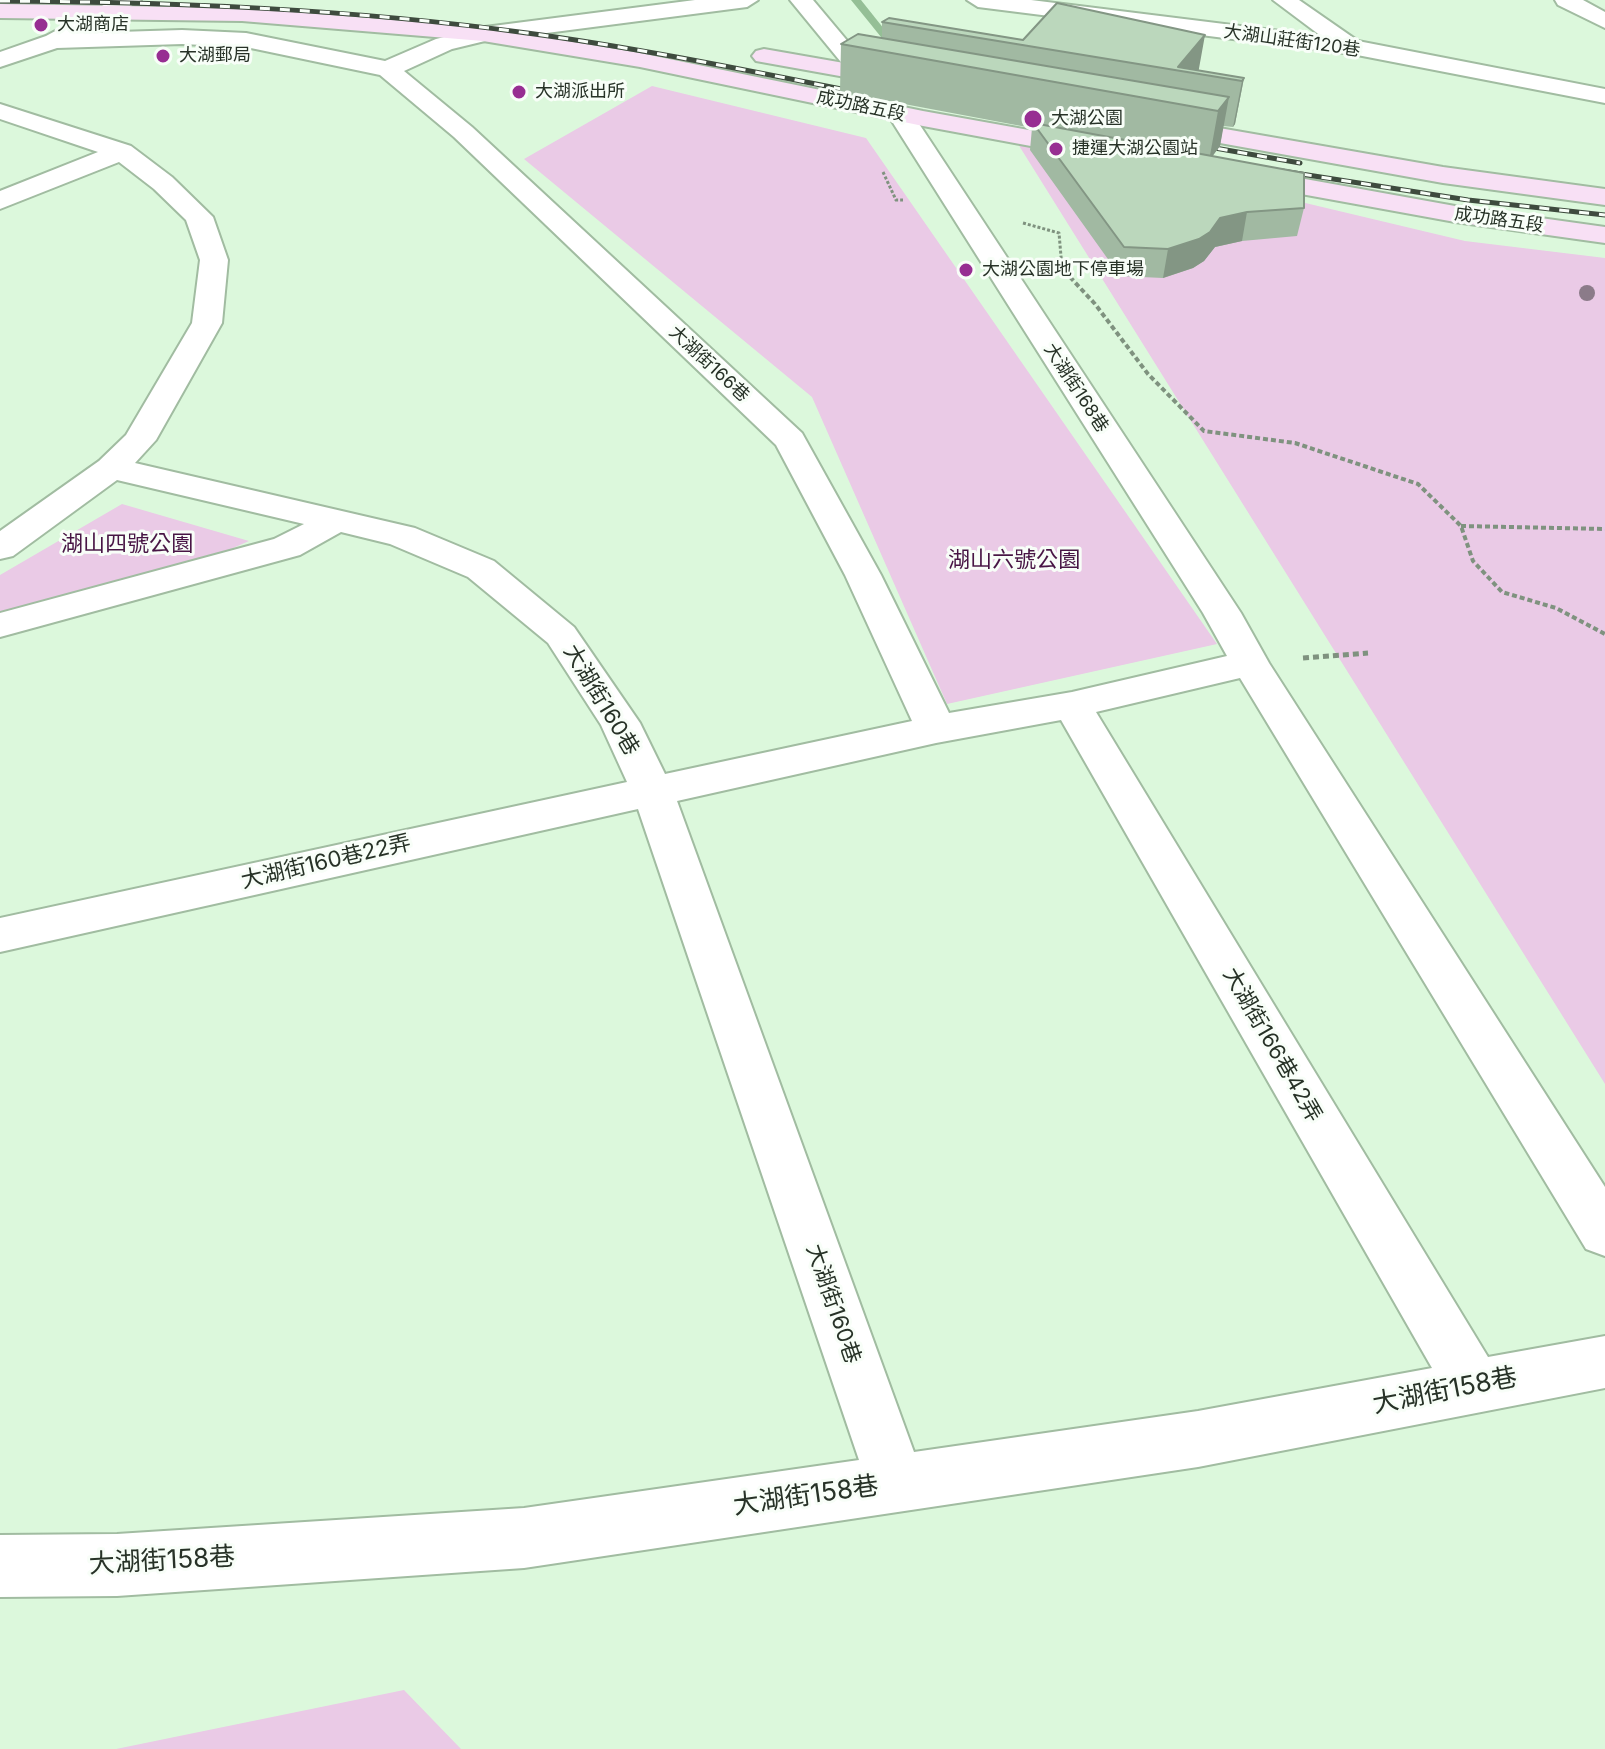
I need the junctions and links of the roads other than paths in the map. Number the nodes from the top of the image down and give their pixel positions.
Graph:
1 (747, 0) edge
2 (801, 0) edge
3 (978, 0) edge
4 (1284, 0) edge
5 (1566, 0) edge
6 (122, 5) edge
7 (0, 11) edge
8 (1605, 21) edge
9 (487, 22) junction
10 (565, 22) junction
11 (643, 35) dead end
12 (54, 41) junction
13 (1352, 47) junction
14 (737, 52) dead end
15 (1, 59) edge
16 (388, 69) junction
17 (862, 73) junction
18 (924, 84) edge
19 (1605, 96) edge
20 (0, 111) edge
21 (901, 115) junction
22 (1143, 123) edge
23 (122, 152) junction
24 (1119, 154) edge
25 (1226, 173) edge
26 (1605, 197) edge
27 (0, 201) edge
28 (1605, 235) edge
29 (111, 468) junction
30 (334, 522) junction
31 (0, 548) edge
32 (0, 625) edge
33 (1250, 663) junction
34 (1072, 705) junction
35 (936, 729) junction
36 (652, 790) junction
37 (0, 935) edge
38 (1605, 1233) edge
39 (1605, 1362) edge
40 (1473, 1385) junction
41 (896, 1483) junction
42 (0, 1566) edge

1 - 10 street
2 - 17 street
3 - 13 street, 大湖山莊街120巷
4 - 13 street
5 - 8 street
6 - 7 main road, 成功路五段
6 - 9 main road, 成功路五段
6 - 12 street
9 - 10 street
9 - 16 street
9 - 21 main road, 成功路五段
10 - 11 main road
12 - 15 street
12 - 16 street
13 - 19 street, 大湖山莊街120巷
14 - 17 main road, 成功路五段
16 - 35 street, 大湖街166巷
17 - 18 main road, 成功路五段
20 - 23 street
21 - 24 main road, 成功路五段
21 - 33 street, 大湖街168巷
22 - 26 main road, 成功路五段
23 - 27 street
23 - 29 street
25 - 28 main road, 成功路五段
29 - 30 street, 大湖街160巷
29 - 31 street
30 - 32 street
30 - 36 street, 大湖街160巷
33 - 34 street, 大湖街160巷22弄
33 - 38 street, 大湖街168巷
34 - 35 street, 大湖街160巷22弄
34 - 40 street, 大湖街166巷42弄
35 - 36 street, 大湖街160巷22弄
36 - 37 street, 大湖街160巷22弄
36 - 41 street, 大湖街160巷
39 - 40 street, 大湖街158巷
40 - 41 street, 大湖街158巷
41 - 42 street, 大湖街158巷

